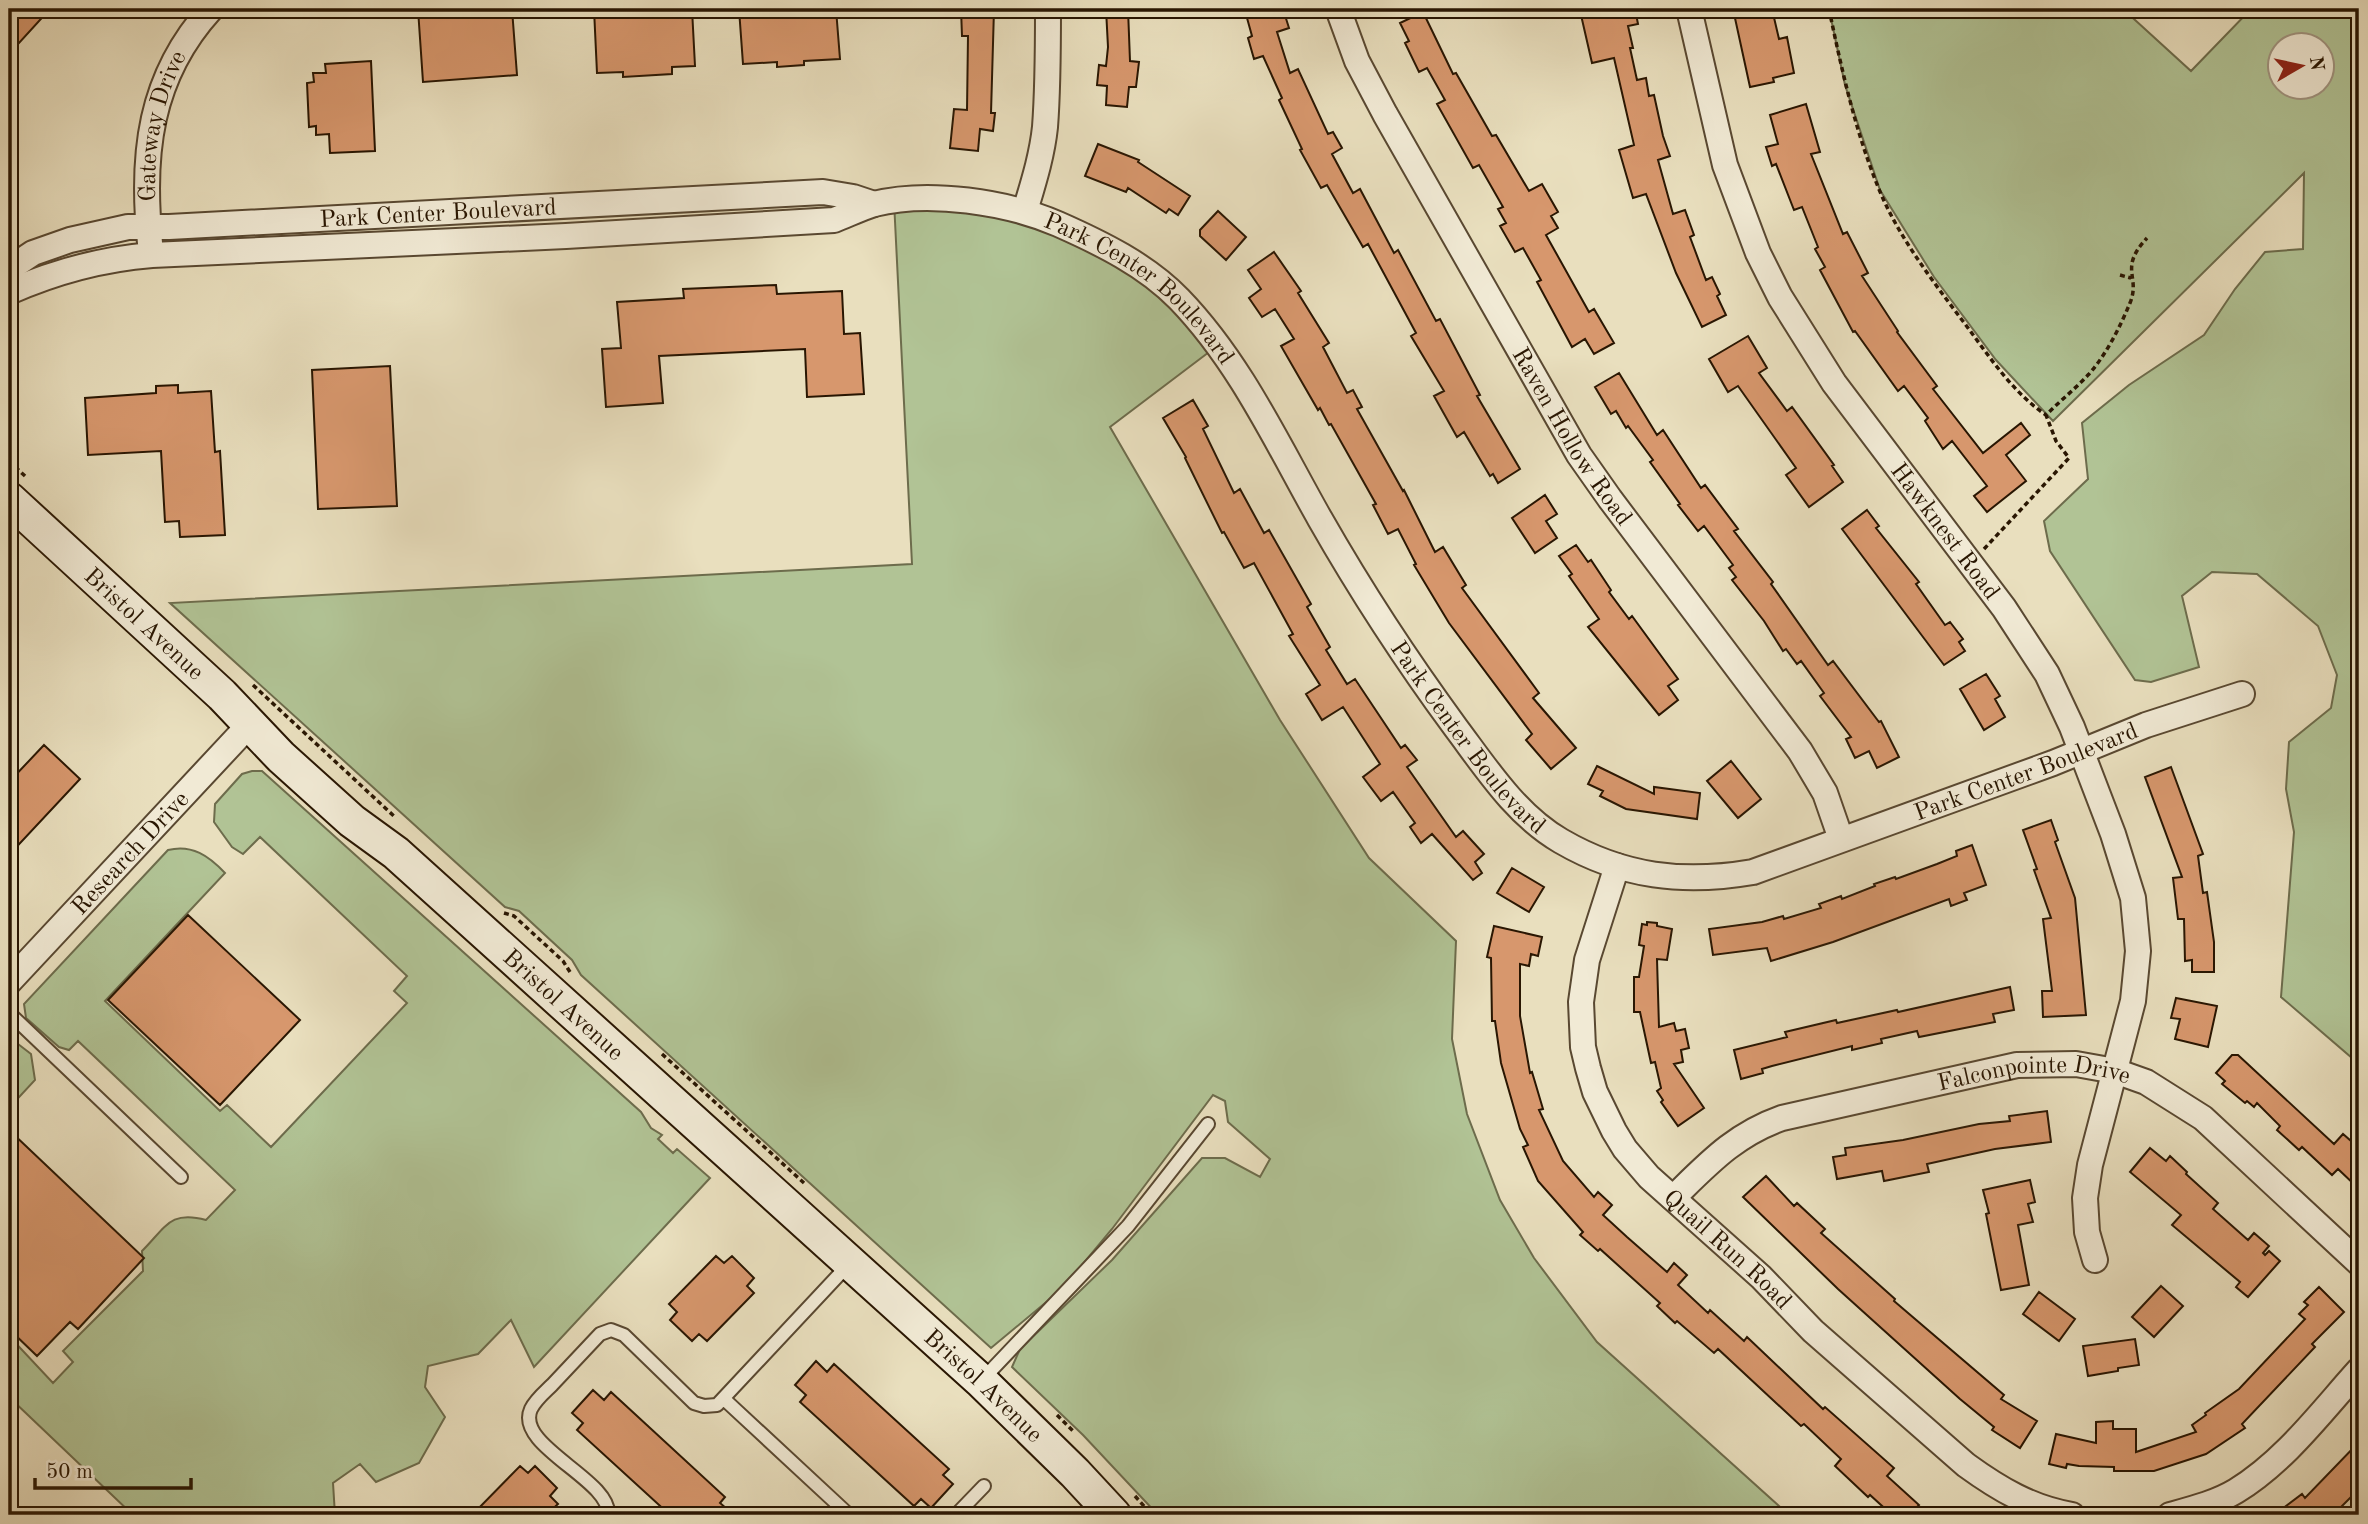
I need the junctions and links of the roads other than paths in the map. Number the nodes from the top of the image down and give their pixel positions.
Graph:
1 (211, 9) edge
2 (1048, 9) edge
3 (1338, 9) edge
4 (1689, 9) edge
5 (874, 204) junction
6 (1025, 211) junction
7 (149, 227) junction
8 (152, 254) junction
9 (9, 269) edge
10 (9, 292) edge
11 (9, 499) edge
12 (2242, 694) dead end
13 (250, 724) junction
14 (2082, 751) junction
15 (1841, 839) junction
16 (1617, 866) junction
17 (9, 982) edge
18 (9, 1013) edge
19 (2115, 1070) junction
20 (1208, 1124) dead end
21 (181, 1177) dead end
22 (1673, 1198) junction
23 (2095, 1260) dead end
24 (850, 1262) junction
25 (2359, 1263) edge
26 (2359, 1370) edge
27 (981, 1381) junction
28 (724, 1399) junction
29 (984, 1486) dead end
30 (608, 1515) edge
31 (849, 1515) edge
32 (956, 1515) edge
33 (1114, 1515) edge
34 (2072, 1515) edge
35 (2170, 1515) edge

1 - 7 street, Gateway Drive
2 - 6 street
3 - 15 street, Raven Hollow Road
4 - 14 street, Hawknest Road
5 - 6 street, Park Center Boulevard
5 - 7 street, Park Center Boulevard
5 - 8 street, Park Center Boulevard
6 - 16 street, Park Center Boulevard
7 - 8 street, Gateway Drive
7 - 9 street, Park Center Boulevard
8 - 10 street, Park Center Boulevard
11 - 13 street, Bristol Avenue
12 - 14 street, Park Center Boulevard
13 - 17 street, Research Drive
13 - 24 street, Bristol Avenue
14 - 15 street, Park Center Boulevard
14 - 19 street, Hawknest Road
15 - 16 street, Park Center Boulevard
16 - 22 street, Quail Run Road
18 - 21 lane
19 - 22 street, Falconpointe Drive
19 - 23 street, Hawknest Road
19 - 25 street, Falconpointe Drive
20 - 27 lane
22 - 34 street, Quail Run Road
24 - 27 street, Bristol Avenue
24 - 28 lane
26 - 35 street
27 - 33 street, Bristol Avenue
28 - 30 lane
28 - 31 lane
29 - 32 lane

